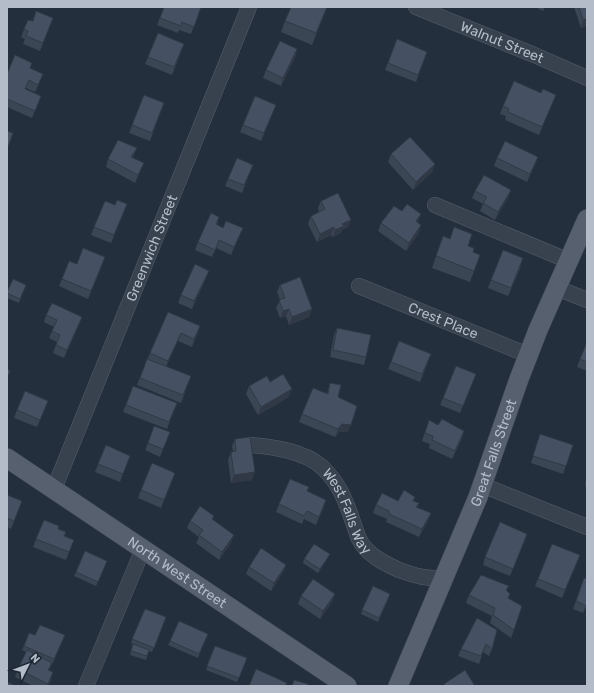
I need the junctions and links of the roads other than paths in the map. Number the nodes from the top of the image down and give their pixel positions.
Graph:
1 (249, 7) edge
2 (416, 7) edge
3 (587, 78) edge
4 (435, 205) dead end
5 (587, 219) edge
6 (569, 261) junction
7 (359, 286) dead end
8 (557, 288) junction
9 (587, 300) edge
10 (528, 355) junction
11 (250, 445) edge
12 (7, 458) edge
13 (482, 485) junction
14 (54, 489) junction
15 (587, 527) edge
16 (143, 549) junction
17 (444, 578) junction
18 (86, 686) edge
19 (347, 686) edge
20 (398, 686) edge

1 - 14 street, Greenwich Street
2 - 3 street, Walnut Street
4 - 6 street
5 - 6 main road, Great Falls Street
6 - 8 main road, Great Falls Street
7 - 10 street, Crest Place
8 - 9 street
8 - 10 main road, Great Falls Street
10 - 13 main road, Great Falls Street
11 - 17 street, West Falls Way
12 - 14 main road, North West Street
13 - 15 street
13 - 17 main road, Great Falls Street
14 - 16 main road, North West Street
16 - 18 street
16 - 19 main road, North West Street
17 - 20 main road, Great Falls Street

